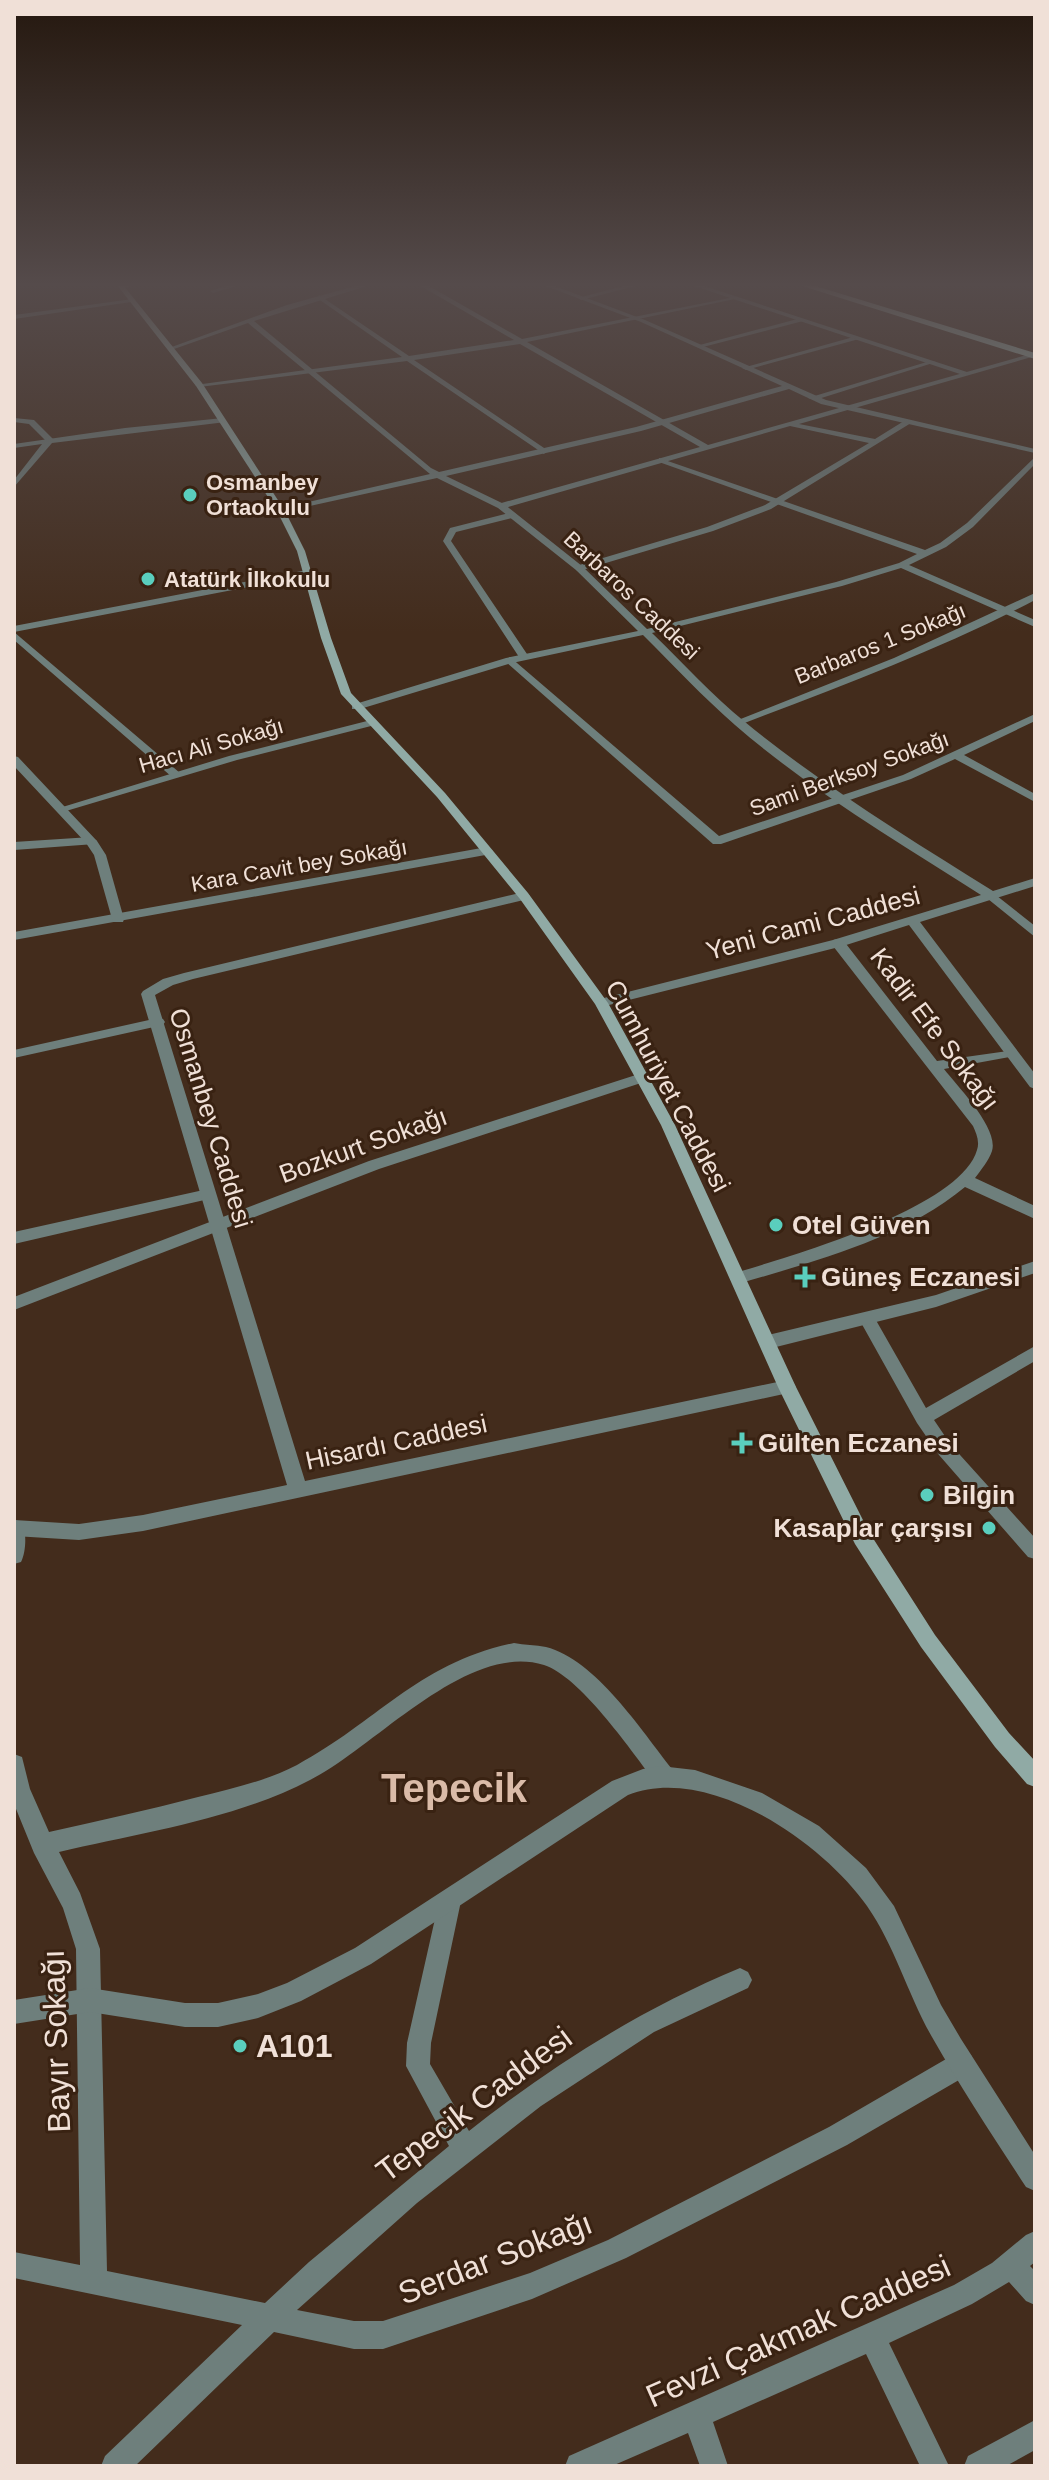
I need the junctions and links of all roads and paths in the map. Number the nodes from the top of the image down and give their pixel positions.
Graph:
1 (210, 401) edge
2 (348, 401) edge
3 (470, 401) edge
4 (624, 401) edge
5 (740, 401) edge
6 (820, 401) edge
7 (868, 401) edge
8 (842, 408) junction
9 (14, 420) edge
10 (663, 423) junction
11 (789, 423) junction
12 (907, 423) junction
13 (226, 424) junction
14 (50, 440) junction
15 (877, 442) junction
16 (14, 446) edge
17 (706, 447) junction
18 (1035, 451) edge
19 (544, 452) junction
20 (1035, 459) edge
21 (662, 460) junction
22 (437, 476) junction
23 (14, 485) edge
24 (779, 502) junction
25 (501, 506) junction
26 (281, 511) junction
27 (513, 515) junction
28 (926, 554) junction
29 (902, 565) junction
30 (579, 568) junction
31 (307, 573) junction
32 (1035, 596) edge
33 (1007, 612) junction
34 (1035, 624) edge
35 (14, 629) edge
36 (645, 632) junction
37 (14, 635) edge
38 (524, 657) junction
39 (510, 660) junction
40 (356, 707) junction
41 (1035, 717) edge
42 (738, 722) junction
43 (371, 723) junction
44 (958, 756) junction
45 (14, 759) edge
46 (176, 775) junction
47 (1035, 799) edge
48 (840, 800) junction
49 (62, 809) junction
50 (91, 841) junction
51 (14, 846) edge
52 (487, 851) junction
53 (1035, 882) edge
54 (524, 896) junction
55 (992, 896) junction
56 (118, 919) junction
57 (913, 921) junction
58 (1035, 933) edge
59 (14, 936) edge
60 (838, 943) junction
61 (601, 1003) junction
62 (158, 1022) junction
63 (1010, 1053) junction
64 (14, 1054) edge
65 (934, 1066) junction
66 (642, 1078) junction
67 (1035, 1084) edge
68 (965, 1180) junction
69 (208, 1194) junction
70 (1035, 1213) edge
71 (217, 1225) junction
72 (14, 1238) edge
73 (1035, 1267) edge
74 (738, 1278) junction
75 (14, 1304) edge
76 (867, 1319) junction
77 (768, 1342) junction
78 (1035, 1353) edge
79 (787, 1387) junction
80 (923, 1418) junction
81 (298, 1489) junction
82 (15, 1528) edge
83 (1035, 1551) edge
84 (14, 1556) edge
85 (14, 1764) edge
86 (664, 1776) junction
87 (1035, 1777) edge
88 (42, 1845) junction
89 (450, 1901) junction
90 (740, 1980) dead end
91 (90, 2000) junction
92 (14, 2012) edge
93 (962, 2064) junction
94 (465, 2149) junction
95 (1035, 2178) edge
96 (1035, 2244) edge
97 (14, 2265) edge
98 (1013, 2266) junction
99 (94, 2283) junction
100 (1035, 2292) edge
101 (273, 2317) junction
102 (872, 2337) junction
103 (696, 2415) junction
104 (1035, 2434) edge
105 (115, 2466) edge
106 (579, 2466) edge
107 (714, 2466) edge
108 (935, 2466) edge
109 (978, 2466) edge

1 - 13 main road, Cumhuriyet Caddesi
2 - 22 street, Barbaros Caddesi
3 - 19 street
4 - 10 street
5 - 10 street
6 - 8 street
7 - 8 street
8 - 11 street
8 - 12 street
9 - 14 street
10 - 17 street
10 - 19 street
11 - 15 street
11 - 17 street
12 - 15 street
12 - 18 street
13 - 14 street
13 - 26 main road, Cumhuriyet Caddesi
14 - 16 street
14 - 23 street
15 - 24 street
17 - 21 street
19 - 22 street
20 - 28 street
21 - 24 street
21 - 25 street
22 - 25 street, Barbaros Caddesi
22 - 26 street
24 - 28 street
24 - 30 street
25 - 27 street, Barbaros Caddesi
26 - 31 main road, Cumhuriyet Caddesi
27 - 30 street, Barbaros Caddesi
27 - 38 street
28 - 29 street
29 - 33 street
29 - 36 street
30 - 36 street, Barbaros Caddesi
31 - 35 street
31 - 40 main road, Cumhuriyet Caddesi
32 - 33 street, Barbaros 1 Sokağı
33 - 34 street
33 - 42 street, Barbaros 1 Sokağı
36 - 38 street
36 - 42 street, Barbaros Caddesi
37 - 46 street
38 - 39 street
39 - 40 street
39 - 48 street, Sami Berksoy Sokağı
40 - 43 main road, Cumhuriyet Caddesi
41 - 44 street, Sami Berksoy Sokağı
42 - 48 street, Barbaros Caddesi
43 - 46 street, Hacı Ali Sokağı
43 - 52 main road, Cumhuriyet Caddesi
44 - 47 street
44 - 48 street, Sami Berksoy Sokağı
45 - 49 street
46 - 49 street, Hacı Ali Sokağı
48 - 55 street, Barbaros Caddesi
49 - 50 street
50 - 51 street
50 - 56 street
52 - 54 main road, Cumhuriyet Caddesi
52 - 56 street, Kara Cavit bey Sokağı
53 - 55 street, Yeni Cami Caddesi
54 - 61 main road, Cumhuriyet Caddesi
54 - 62 street, Osmanbey Caddesi
55 - 57 street, Yeni Cami Caddesi
55 - 58 street, Barbaros Caddesi
56 - 59 street, Kara Cavit bey Sokağı
57 - 60 street, Yeni Cami Caddesi
57 - 63 street
60 - 61 street, Yeni Cami Caddesi
60 - 65 street, Kadir Efe Sokağı
61 - 66 main road, Cumhuriyet Caddesi
62 - 64 street
62 - 69 street, Osmanbey Caddesi
63 - 65 street
63 - 67 street
65 - 68 street, Kadir Efe Sokağı
66 - 71 street, Bozkurt Sokağı
66 - 74 main road, Cumhuriyet Caddesi
68 - 70 street
68 - 74 street, Kadir Efe Sokağı
69 - 71 street, Osmanbey Caddesi
69 - 72 street
71 - 75 street, Bozkurt Sokağı
71 - 81 street, Osmanbey Caddesi
73 - 76 street
74 - 77 main road, Cumhuriyet Caddesi
76 - 77 street
76 - 80 street
77 - 79 main road, Cumhuriyet Caddesi
78 - 80 street
79 - 81 street, Hisardı Caddesi
79 - 87 main road, Cumhuriyet Caddesi
80 - 83 street
81 - 82 street, Hisardı Caddesi
82 - 84 street
85 - 88 street, Bayır Sokağı
86 - 88 street
86 - 89 street
86 - 93 street
88 - 91 street, Bayır Sokağı
89 - 91 street
89 - 94 street
90 - 94 street, Tepecik Caddesi
91 - 92 street
91 - 99 street, Bayır Sokağı
93 - 95 street
93 - 101 street, Serdar Sokağı
94 - 101 street, Tepecik Caddesi
96 - 98 street, Fevzi Çakmak Caddesi
97 - 99 street, Serdar Sokağı
98 - 100 street
98 - 102 street, Fevzi Çakmak Caddesi
99 - 101 street, Serdar Sokağı
101 - 105 street, Tepecik Caddesi
102 - 103 street, Fevzi Çakmak Caddesi
102 - 108 street
103 - 106 street, Fevzi Çakmak Caddesi
103 - 107 street
104 - 109 street

